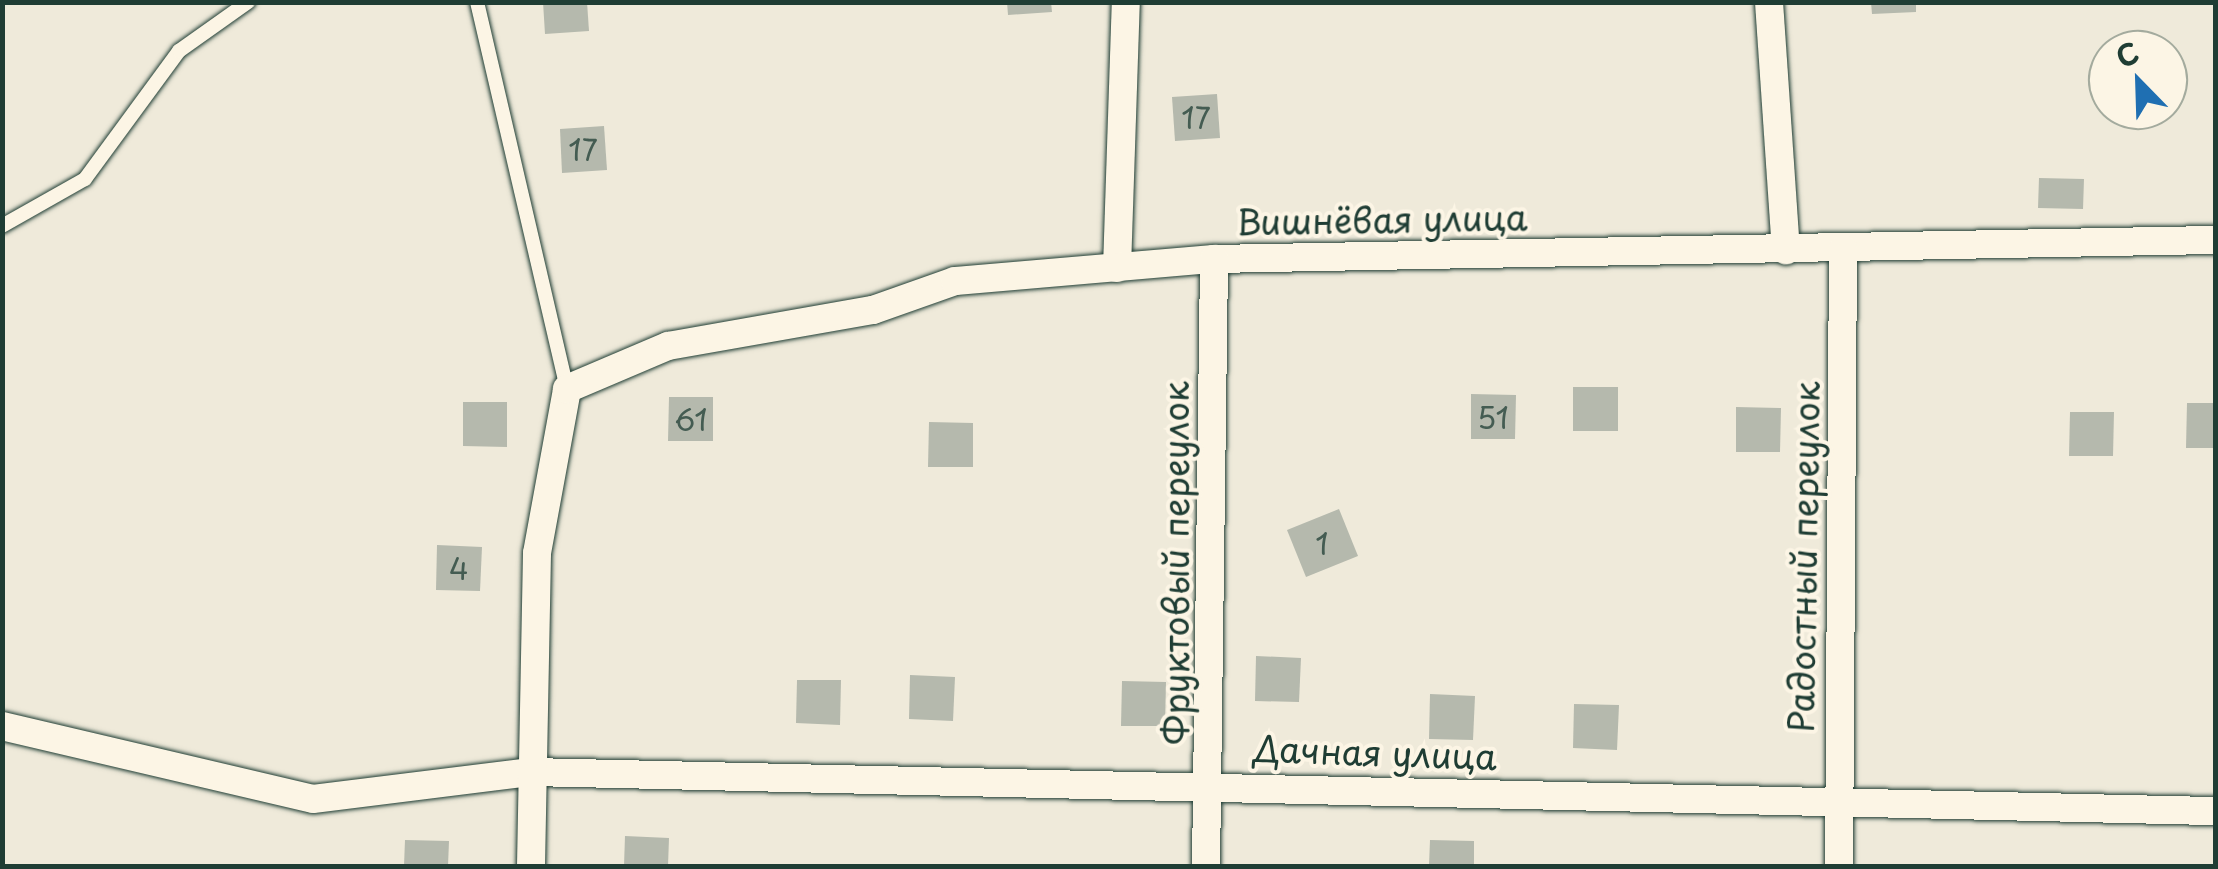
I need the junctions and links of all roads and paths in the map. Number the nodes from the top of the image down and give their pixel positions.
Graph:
1 (248, 2) edge
2 (477, 2) edge
3 (1126, 2) edge
4 (1769, 2) edge
5 (2, 226) edge
6 (2216, 240) edge
7 (1844, 249) junction
8 (1786, 250) junction
9 (1214, 259) junction
10 (1117, 268) junction
11 (568, 388) junction
12 (2, 726) edge
13 (532, 772) junction
14 (1211, 783) junction
15 (1838, 808) junction
16 (2216, 811) edge
17 (532, 866) edge
18 (1206, 866) edge
19 (1838, 866) edge

1 - 5 lane
2 - 11 lane
3 - 10 street
4 - 8 street
6 - 7 street, Вишнёвая улица
7 - 8 street, Вишнёвая улица
7 - 15 street, Радостный переулок
8 - 9 street, Вишнёвая улица
9 - 10 street, Вишнёвая улица
9 - 14 street, Фруктовый переулок
10 - 11 street, Вишнёвая улица
11 - 13 street
12 - 13 street, Дачная улица
13 - 14 street, Дачная улица
13 - 17 street
14 - 15 street, Дачная улица
14 - 18 street, Фруктовый переулок
15 - 16 street, Дачная улица
15 - 19 street, Радостный переулок

